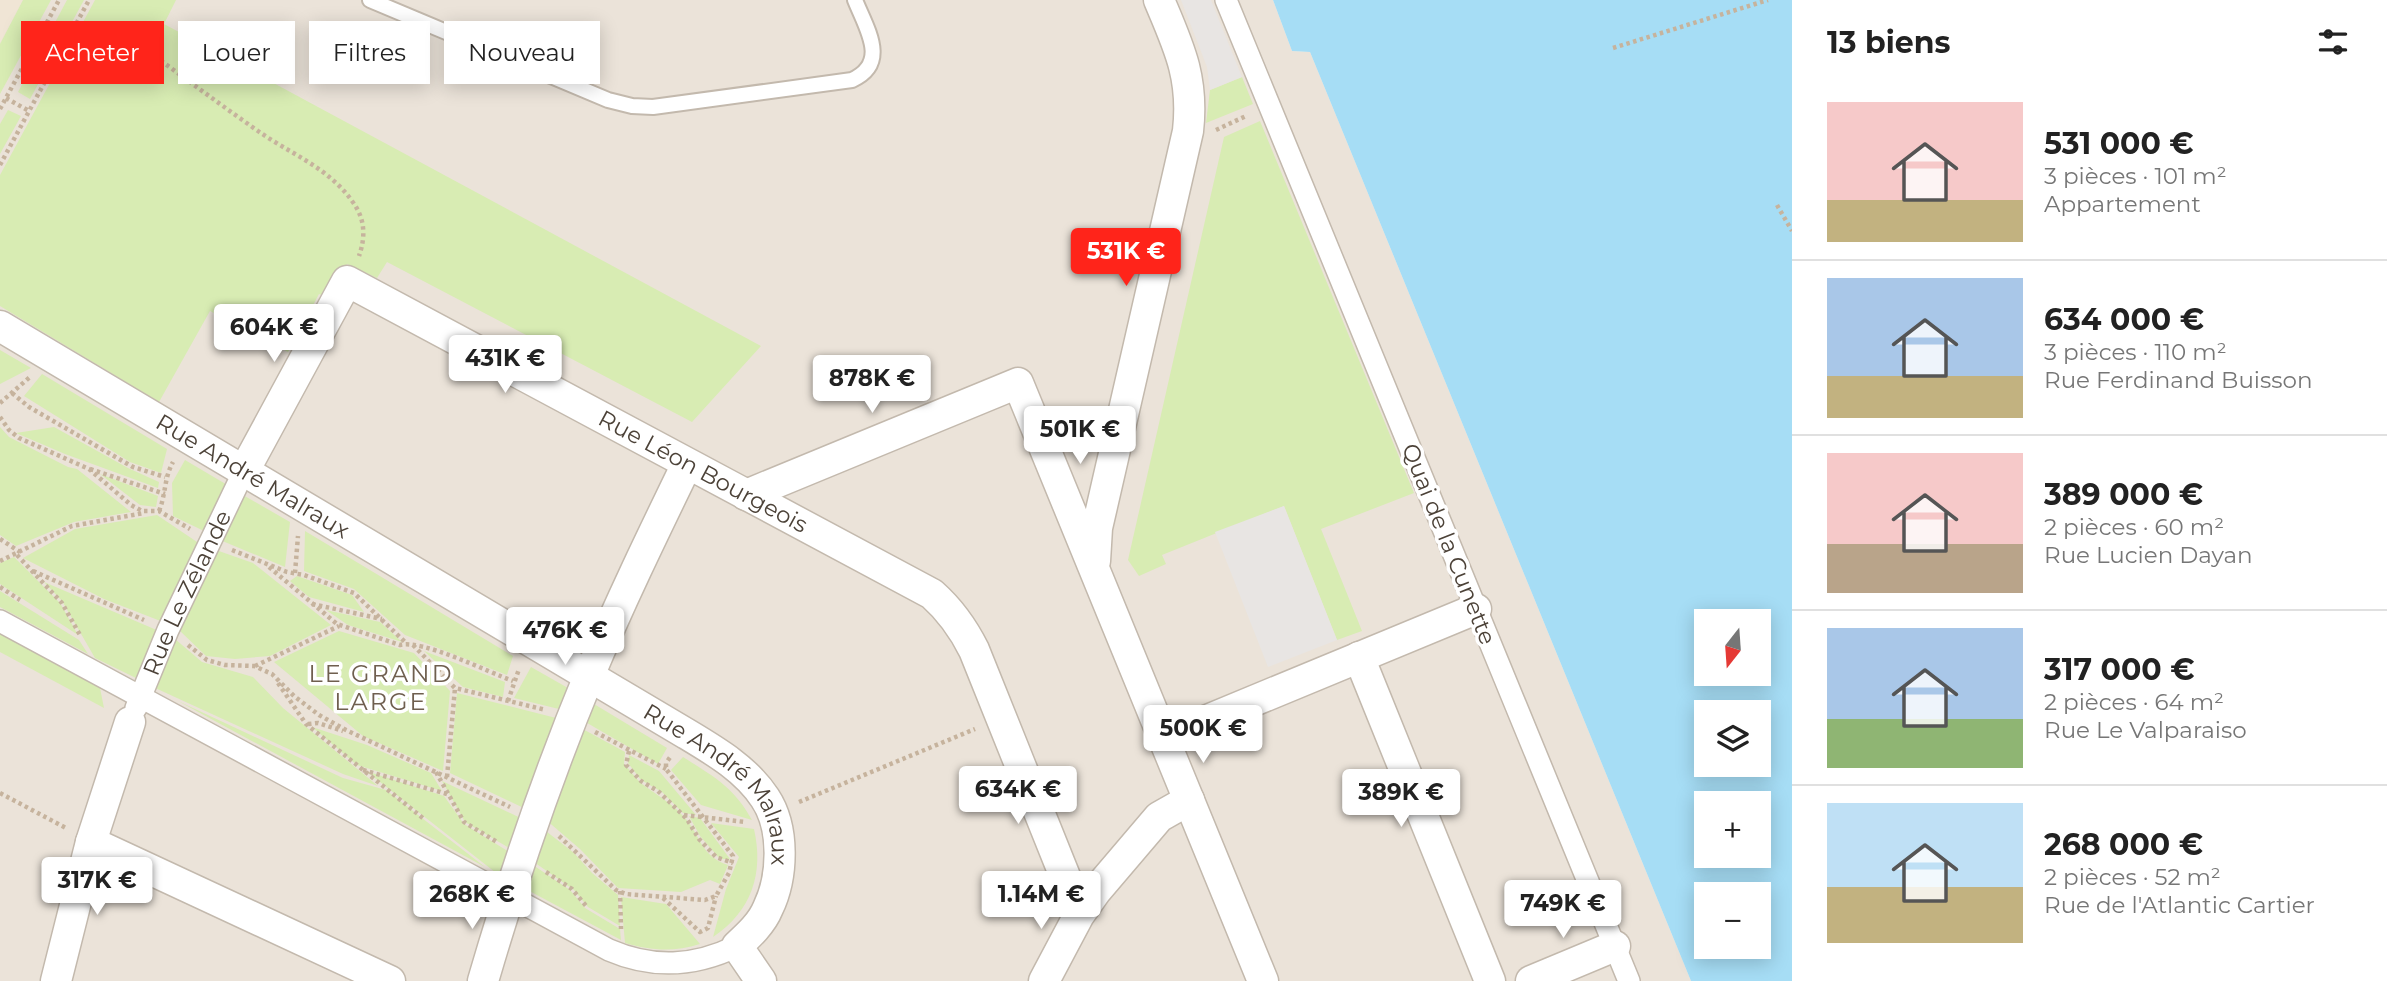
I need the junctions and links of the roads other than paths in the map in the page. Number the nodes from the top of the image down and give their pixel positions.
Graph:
1 (370, 0) edge
2 (855, 0) edge
3 (1159, 0) edge
4 (1226, 0) edge
5 (347, 281) joint
6 (0, 327) edge
7 (687, 464) junction
8 (244, 471) junction
9 (746, 495) junction
10 (1095, 568) junction
11 (1476, 609) junction
12 (0, 621) edge
13 (1359, 657) junction
14 (589, 676) junction
15 (135, 709) junction
16 (1164, 738) junction
17 (1189, 800) junction
18 (91, 842) junction
19 (509, 897) junction
20 (1084, 907) junction
21 (737, 946) junction
22 (1615, 946) junction
23 (56, 981) edge
24 (390, 981) edge
25 (483, 981) edge
26 (761, 981) edge
27 (1044, 981) edge
28 (1263, 981) edge
29 (1490, 981) edge
30 (1531, 981) edge
31 (1629, 981) edge

1 - 2 lane
3 - 10 street
4 - 11 street, Quai de la Cunette
5 - 7 street, Rue Léon Bourgeois
5 - 8 street, Rue Le Zélande
6 - 8 street, Rue André Malraux
7 - 9 street, Rue Léon Bourgeois
7 - 14 street
8 - 14 street, Rue André Malraux
8 - 15 street, Rue Le Zélande
9 - 10 street
9 - 20 street, Rue Léon Bourgeois
10 - 16 street
11 - 13 street
11 - 22 street, Quai de la Cunette
12 - 15 street, Rue André Malraux
13 - 16 street
13 - 29 street
14 - 19 street
14 - 21 street, Rue André Malraux
15 - 18 street
15 - 19 street, Rue André Malraux
16 - 17 street
17 - 20 street
17 - 28 street
18 - 23 street
18 - 24 street
19 - 21 street, Rue André Malraux
19 - 25 street
20 - 27 street
21 - 26 street
22 - 30 street
22 - 31 street, Quai de la Cunette

